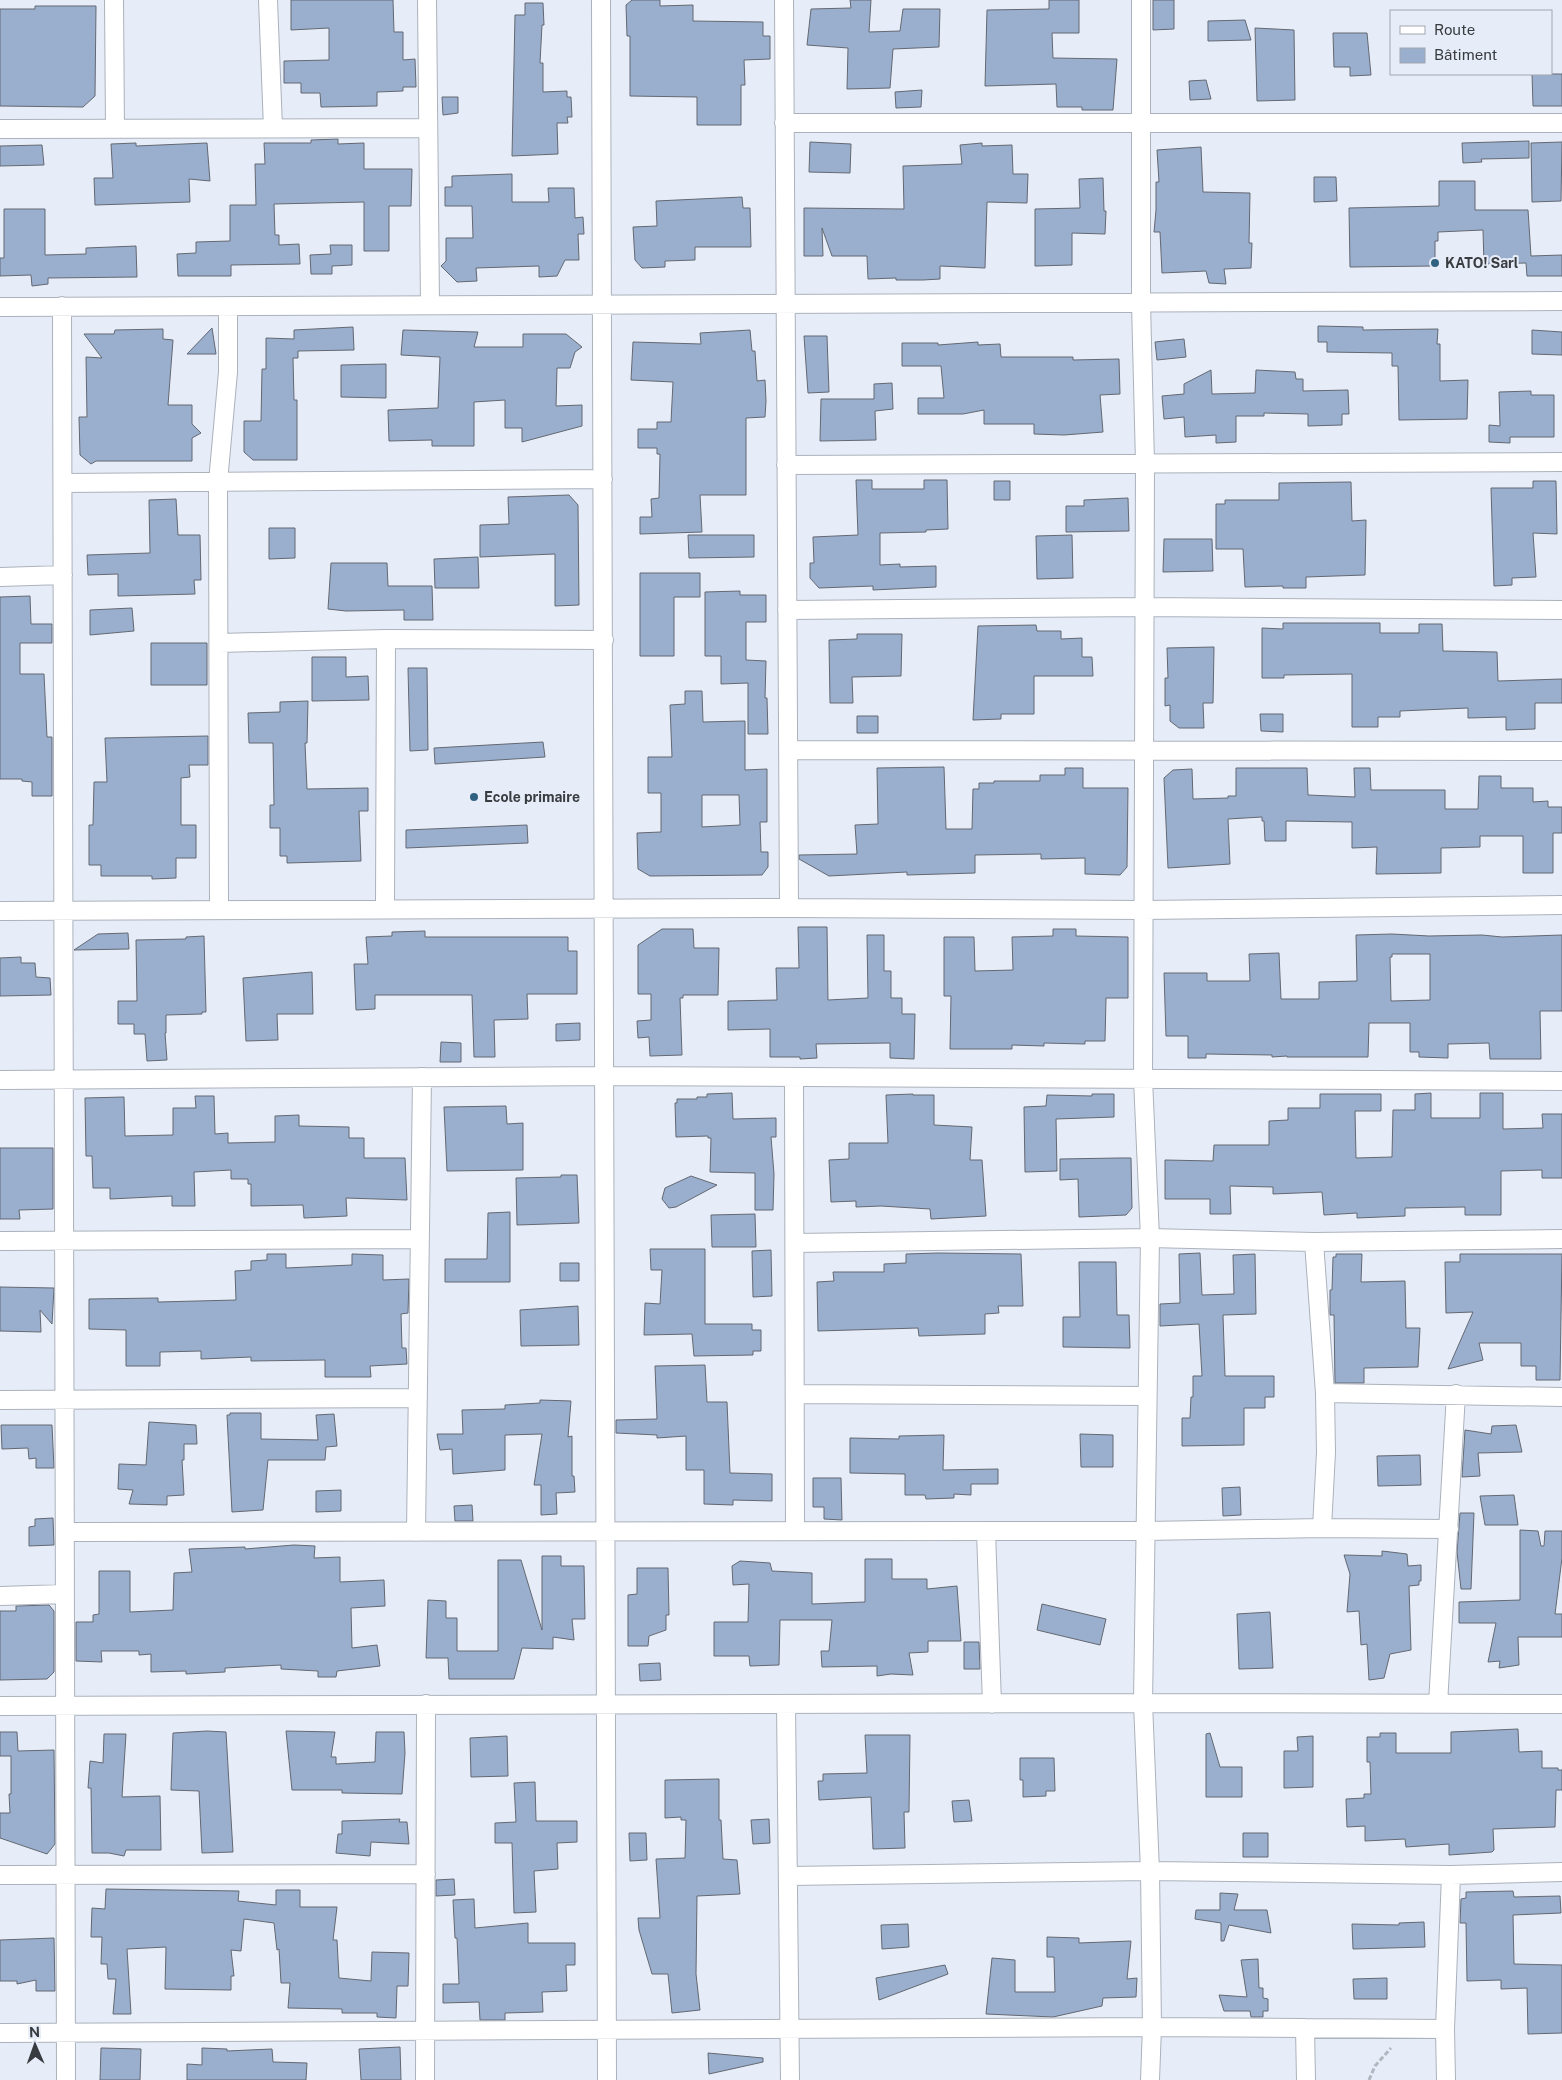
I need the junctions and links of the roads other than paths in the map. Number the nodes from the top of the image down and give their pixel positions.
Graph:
1 (114, 0) edge
2 (268, 0) edge
3 (427, 0) edge
4 (601, 0) edge
5 (784, 0) edge
6 (1141, 0) edge
7 (784, 123) junction
8 (1141, 123) junction
9 (1562, 123) edge
10 (274, 128) junction
11 (428, 128) junction
12 (0, 129) edge
13 (115, 129) junction
14 (1562, 301) edge
15 (1141, 303) junction
16 (785, 304) junction
17 (602, 305) junction
18 (62, 306) junction
19 (228, 306) junction
20 (430, 306) junction
21 (0, 307) edge
22 (1562, 462) edge
23 (1146, 463) junction
24 (786, 465) junction
25 (603, 479) junction
26 (218, 482) junction
27 (63, 483) junction
28 (63, 575) junction
29 (0, 577) edge
30 (1144, 607) junction
31 (788, 610) junction
32 (1562, 610) edge
33 (386, 640) junction
34 (604, 640) junction
35 (219, 643) junction
36 (788, 750) junction
37 (1144, 750) junction
38 (1562, 751) edge
39 (1562, 905) edge
40 (385, 908) junction
41 (604, 908) junction
42 (789, 908) junction
43 (64, 910) junction
44 (219, 910) junction
45 (1144, 910) junction
46 (0, 911) edge
47 (604, 1076) junction
48 (422, 1077) junction
49 (794, 1077) junction
50 (1143, 1079) junction
51 (0, 1080) edge
52 (64, 1080) junction
53 (1562, 1081) edge
54 (1150, 1238) junction
55 (420, 1239) junction
56 (1562, 1239) edge
57 (64, 1240) junction
58 (0, 1241) edge
59 (1314, 1242) junction
60 (795, 1243) junction
61 (1325, 1393) junction
62 (795, 1394) junction
63 (1456, 1394) junction
64 (1147, 1396) junction
65 (1562, 1397) edge
66 (418, 1398) junction
67 (0, 1400) edge
68 (64, 1400) junction
69 (1322, 1528) junction
70 (1450, 1529) junction
71 (795, 1531) junction
72 (986, 1531) junction
73 (65, 1532) junction
74 (416, 1532) junction
75 (606, 1532) junction
76 (1146, 1532) junction
77 (64, 1594) junction
78 (0, 1596) edge
79 (1143, 1703) junction
80 (426, 1704) junction
81 (606, 1704) junction
82 (786, 1704) junction
83 (992, 1704) junction
84 (1438, 1704) junction
85 (1562, 1704) edge
86 (0, 1706) edge
87 (65, 1706) junction
88 (1150, 1871) junction
89 (1562, 1872) edge
90 (426, 1874) junction
91 (65, 1875) junction
92 (1451, 1875) junction
93 (0, 1876) edge
94 (788, 1876) junction
95 (1152, 2027) junction
96 (1305, 2028) junction
97 (1445, 2029) junction
98 (607, 2030) junction
99 (789, 2030) junction
100 (66, 2032) junction
101 (425, 2032) junction
102 (0, 2033) edge
103 (66, 2080) edge
104 (425, 2080) edge
105 (607, 2080) edge
106 (790, 2080) edge
107 (1150, 2080) edge
108 (1306, 2080) edge
109 (1446, 2080) edge

1 - 13 street
2 - 10 street
3 - 11 street
4 - 17 street
5 - 7 street
6 - 8 street
7 - 8 street
7 - 16 street
8 - 9 street
8 - 15 street
10 - 11 street
10 - 13 street
11 - 20 street
12 - 13 street
14 - 15 street
15 - 16 street
15 - 23 street
16 - 17 street
16 - 24 street
17 - 20 street
17 - 25 street
18 - 19 street
18 - 21 street
18 - 27 street
19 - 20 street
19 - 26 street
22 - 23 street
23 - 24 street
23 - 30 street
24 - 31 street
25 - 26 street
25 - 34 street
26 - 27 street
26 - 35 street
27 - 28 street
28 - 29 street
28 - 43 street
30 - 31 street
30 - 32 street
30 - 37 street
31 - 36 street
33 - 34 street
33 - 35 street
33 - 40 street
34 - 41 street
35 - 44 street
36 - 37 street
36 - 42 street
37 - 38 street
37 - 45 street
39 - 45 street
40 - 41 street
40 - 44 street
41 - 42 street
41 - 47 street
42 - 45 street
43 - 44 street
43 - 46 street
43 - 52 street
45 - 50 street
47 - 48 street
47 - 49 street
47 - 75 street
48 - 52 street
48 - 55 street
49 - 50 street
49 - 60 street
50 - 53 street
50 - 54 street
51 - 52 street
52 - 57 street
54 - 59 street
54 - 60 street
54 - 64 street
55 - 57 street
55 - 66 street
56 - 59 street
57 - 58 street
57 - 68 street
59 - 61 street
60 - 62 street
61 - 63 street
61 - 69 street
62 - 64 street
62 - 71 street
63 - 65 street
63 - 70 street
64 - 76 street
66 - 68 street
66 - 74 street
67 - 68 street
68 - 73 street
69 - 70 street
69 - 76 street
70 - 84 street
71 - 72 street
71 - 75 street
72 - 76 street
72 - 83 street
73 - 74 street
73 - 77 street
74 - 75 street
75 - 81 street
76 - 79 street
77 - 78 street
77 - 87 street
79 - 83 street
79 - 84 street
79 - 88 street
80 - 81 street
80 - 87 street
80 - 90 street
81 - 82 street
81 - 98 street
82 - 83 street
82 - 94 street
84 - 85 street
86 - 87 street
87 - 91 street
88 - 92 street
88 - 94 street
88 - 95 street
89 - 92 street
90 - 91 street
90 - 101 street
91 - 93 street
91 - 100 street
92 - 97 street
94 - 99 street
95 - 96 street
95 - 99 street
95 - 107 street
96 - 97 street
96 - 108 street
97 - 109 street
98 - 99 street
98 - 101 street
98 - 105 street
99 - 106 street
100 - 101 street
100 - 102 street
100 - 103 street
101 - 104 street

